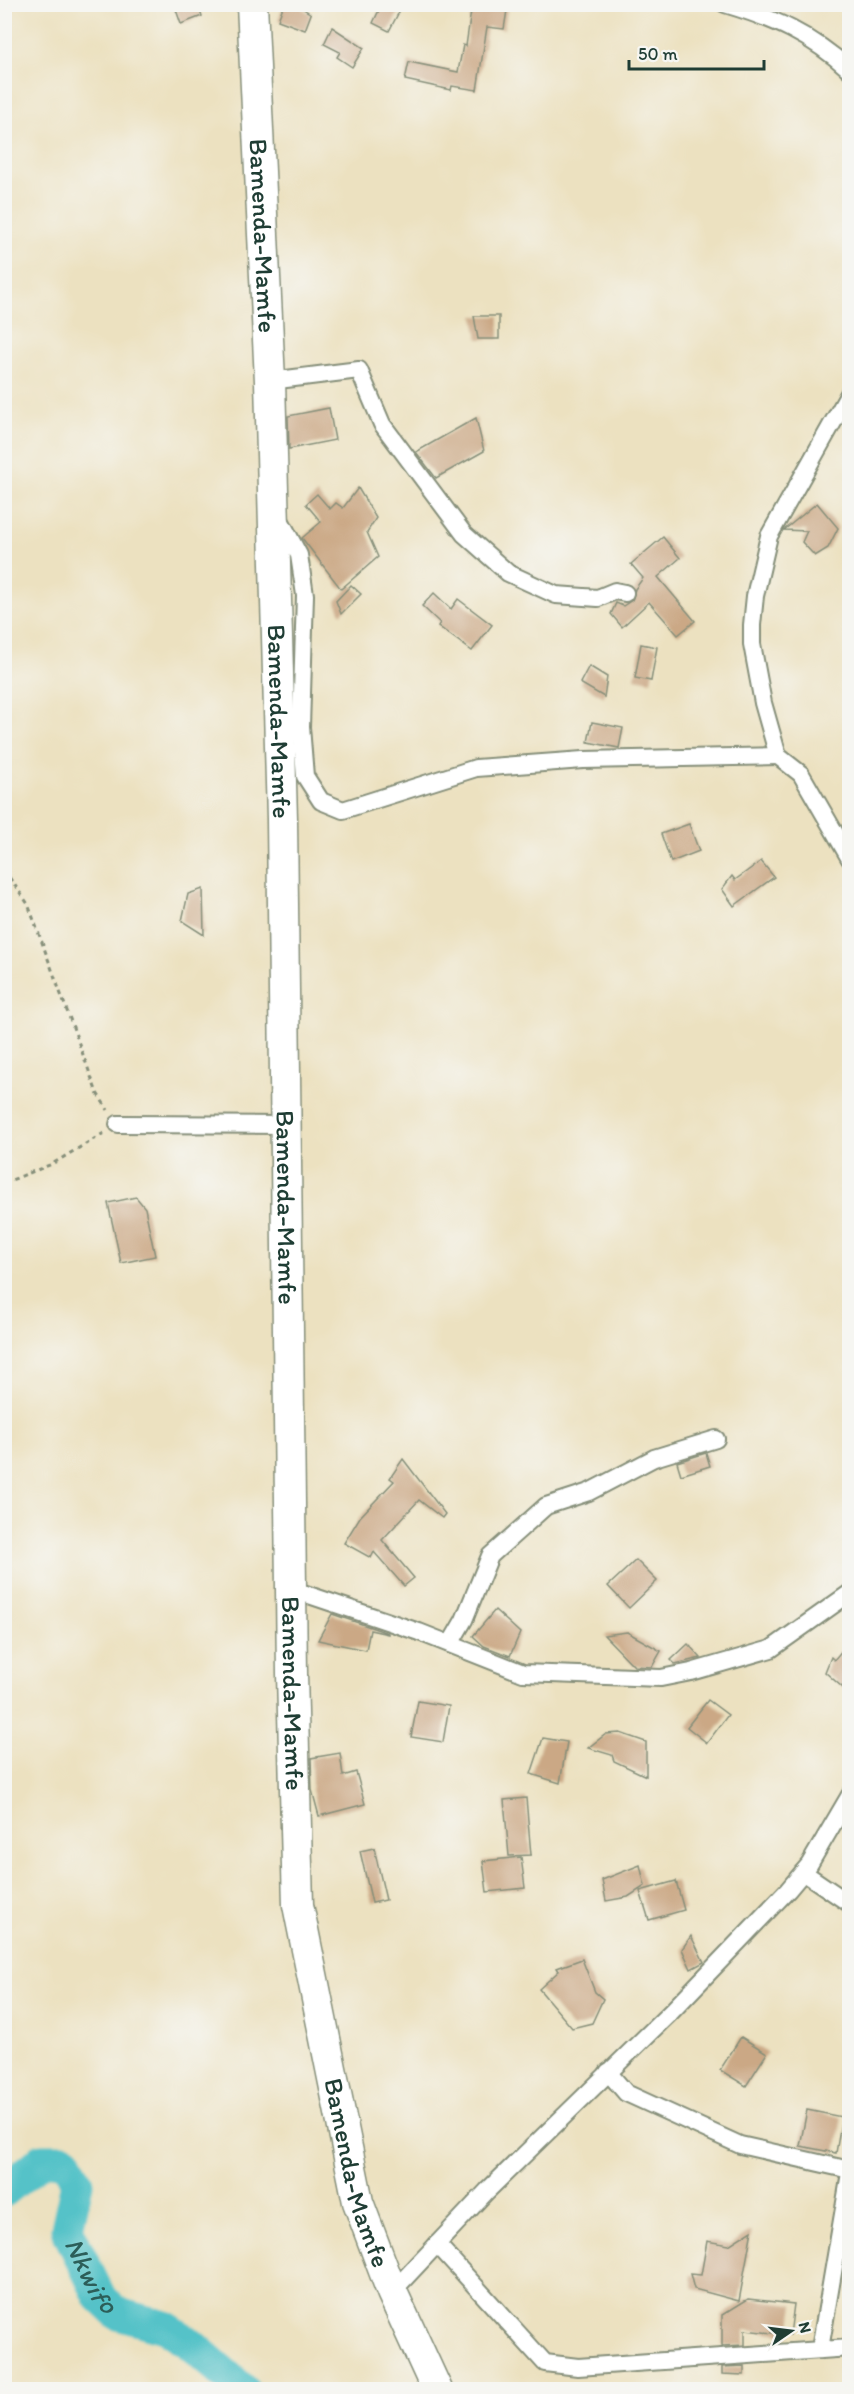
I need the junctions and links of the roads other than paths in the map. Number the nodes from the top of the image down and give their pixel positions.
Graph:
1 (252, 4) edge
2 (725, 4) edge
3 (849, 70) edge
4 (270, 381) junction
5 (849, 392) edge
6 (273, 508) junction
7 (625, 593) dead end
8 (778, 756) junction
9 (849, 859) edge
10 (118, 1124) road end
11 (287, 1125) junction
12 (716, 1439) dead end
13 (291, 1590) junction
14 (849, 1593) edge
15 (450, 1644) junction
16 (849, 1795) edge
17 (803, 1872) junction
18 (849, 1904) edge
19 (608, 2072) junction
20 (849, 2172) edge
21 (437, 2244) junction
22 (392, 2292) junction
23 (849, 2348) edge
24 (820, 2349) junction
25 (437, 2390) edge

1 - 4 highway, Bamenda-Mamfe
2 - 3 street
4 - 6 highway, Bamenda-Mamfe
4 - 7 street
5 - 8 street
6 - 8 street
6 - 11 highway, Bamenda-Mamfe
8 - 9 street
10 - 11 street
11 - 13 highway, Bamenda-Mamfe
12 - 15 street
13 - 15 street
13 - 22 highway, Bamenda-Mamfe
14 - 15 street
16 - 17 street
17 - 18 street
17 - 19 street
19 - 20 street
19 - 21 street
20 - 24 street
21 - 22 street
21 - 24 street
22 - 25 highway, Bamenda-Mamfe
23 - 24 street

